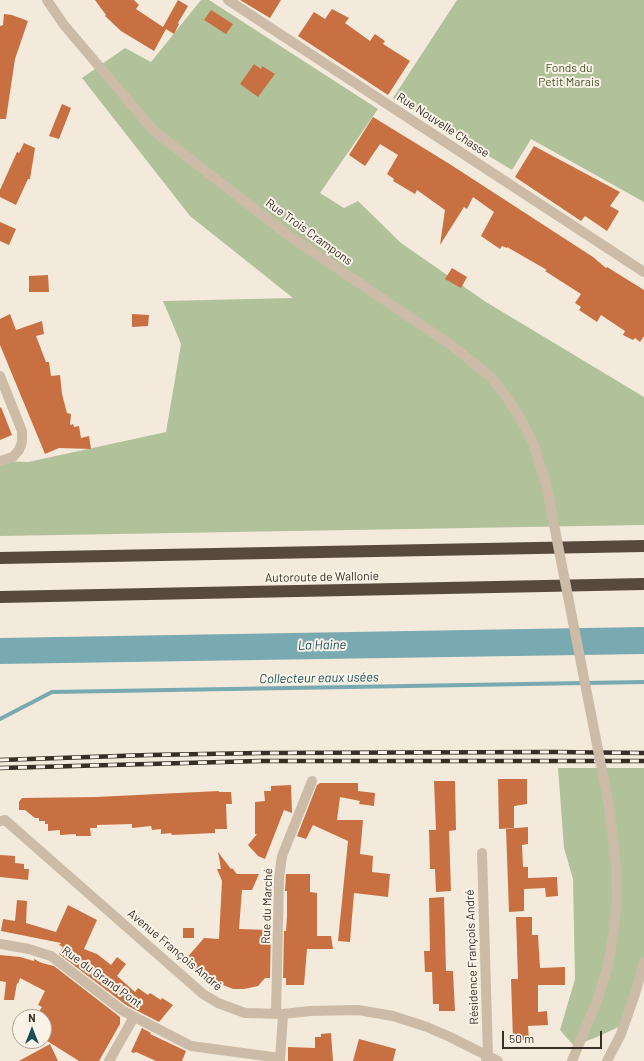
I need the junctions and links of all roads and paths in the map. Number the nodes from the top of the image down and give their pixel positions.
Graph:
1 (47, 0) edge
2 (228, 0) edge
3 (644, 272) edge
4 (0, 376) edge
5 (0, 461) edge
6 (644, 546) edge
7 (0, 558) edge
8 (644, 584) edge
9 (0, 597) edge
10 (312, 781) dead end
11 (3, 820) edge
12 (482, 853) dead end
13 (0, 944) edge
14 (644, 962) edge
15 (280, 1014) junction
16 (134, 1016) junction
17 (280, 1059) edge
18 (487, 1059) edge
19 (109, 1061) edge
20 (498, 1061) edge
21 (572, 1061) edge
22 (607, 1061) edge

1 - 21 street, Rue Trois Crampons, bridge
2 - 3 street, Rue Nouvelle Chasse
4 - 5 street
6 - 7 highway, Autoroute de Wallonie
8 - 9 highway, Autoroute de Wallonie
10 - 15 street, Rue du Marché
11 - 15 street, Avenue François André
12 - 18 street, Résidence François André
13 - 16 street, Rue du Grand Pont
14 - 22 street
15 - 17 street, Rue du Marché
15 - 18 street, Avenue François André
16 - 17 street, Rue du Grand Pont
16 - 19 street
18 - 20 street, Avenue François André

